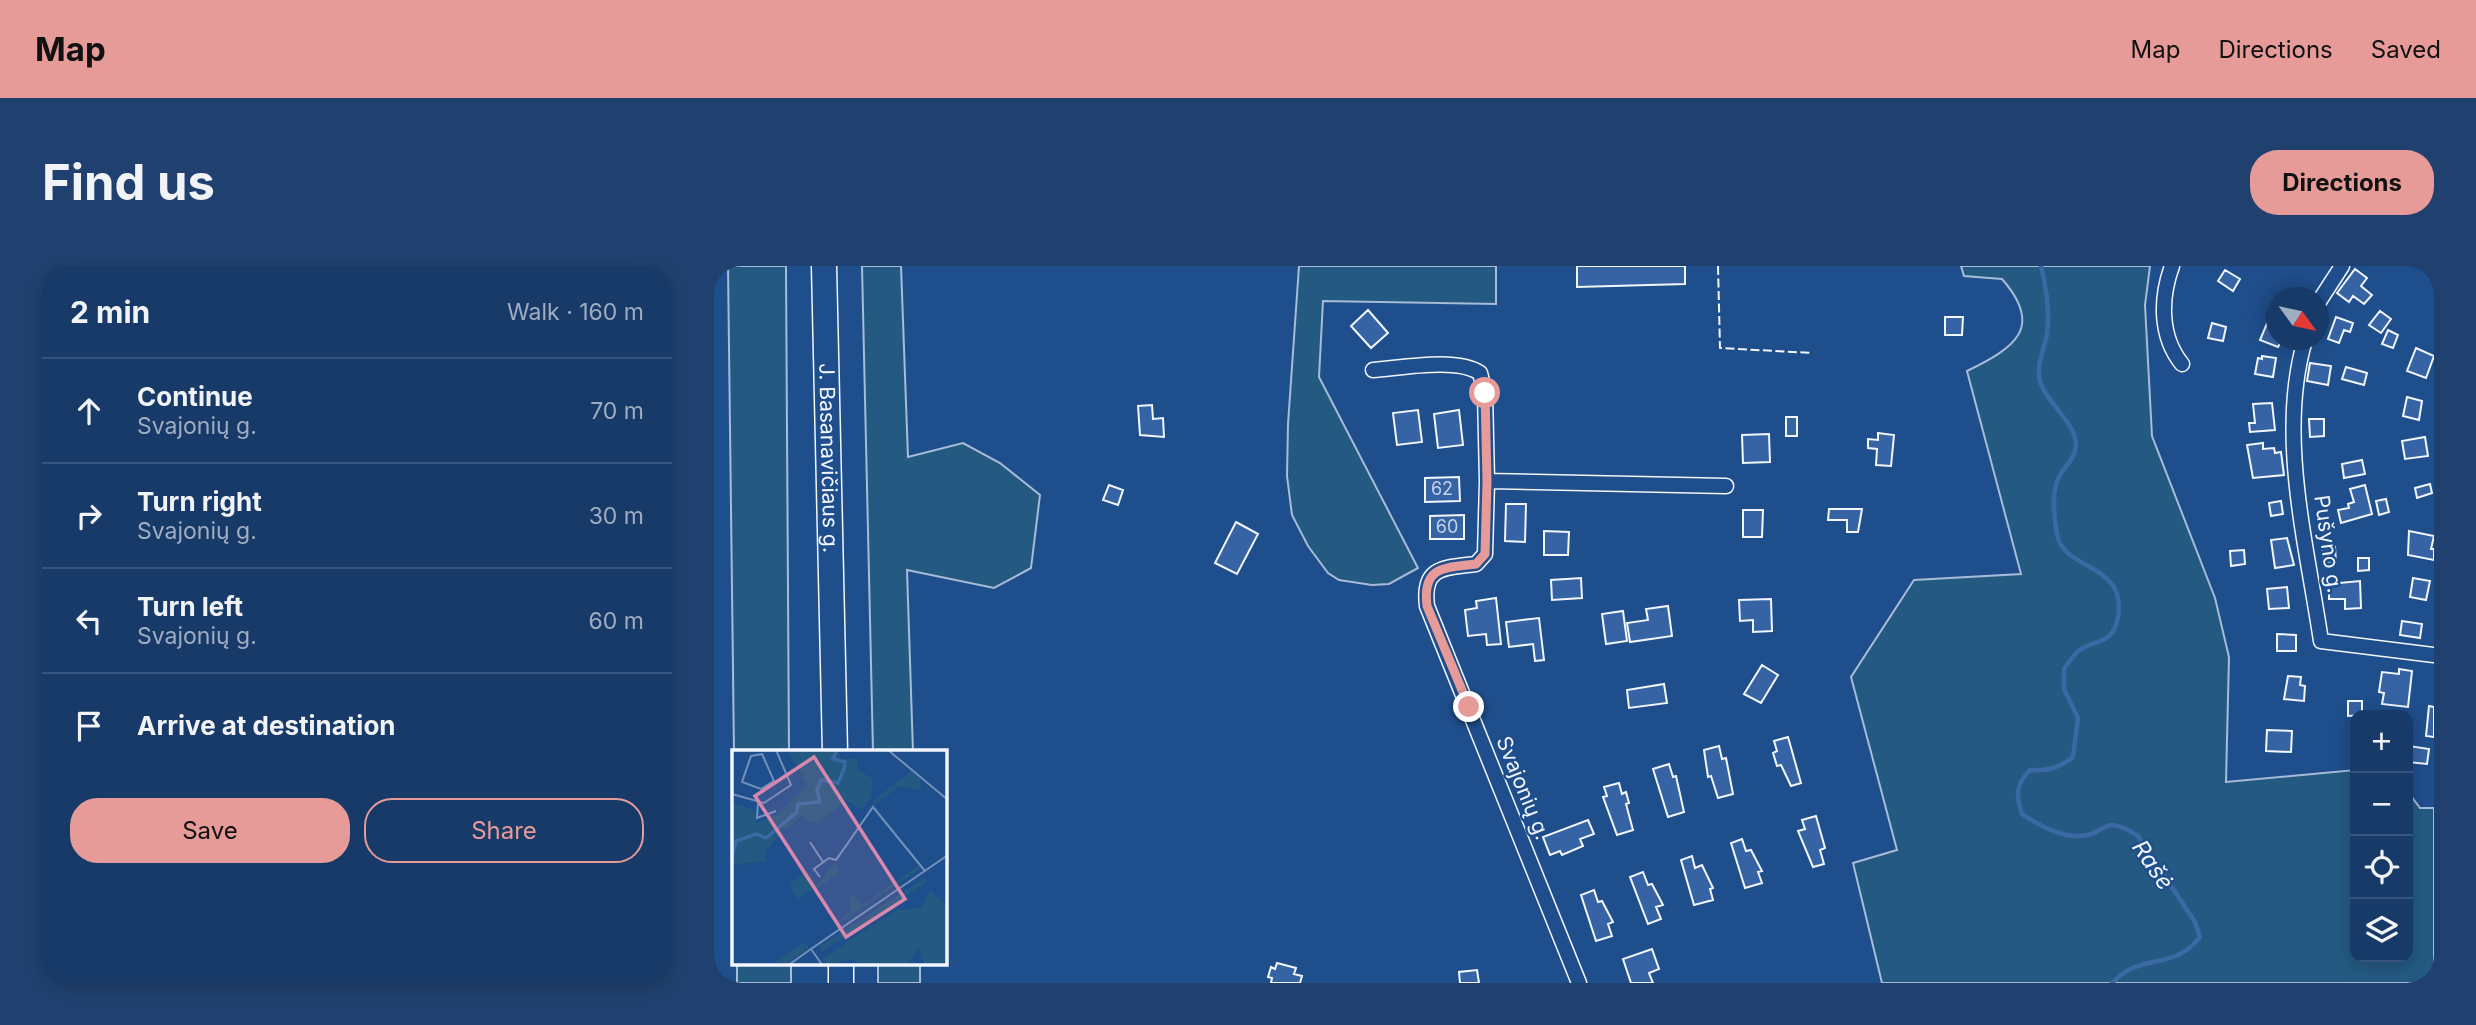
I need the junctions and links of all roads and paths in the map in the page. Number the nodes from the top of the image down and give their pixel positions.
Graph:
1 (824, 266) edge
2 (2172, 266) edge
3 (2342, 266) edge
4 (2329, 287) edge
5 (2303, 350) edge
6 (2182, 364) dead end
7 (1373, 370) dead end
8 (1487, 481) junction
9 (1726, 486) dead end
10 (2434, 655) edge
11 (835, 750) edge
12 (841, 965) edge
13 (841, 983) edge
14 (1579, 983) edge

1 - 11 highway, J. Basanavičiaus g.
2 - 6 street
3 - 4 street
5 - 10 street, Pušyno g.
7 - 8 street, Svajonių g.
8 - 9 street
8 - 14 street, Svajonių g.
12 - 13 highway

